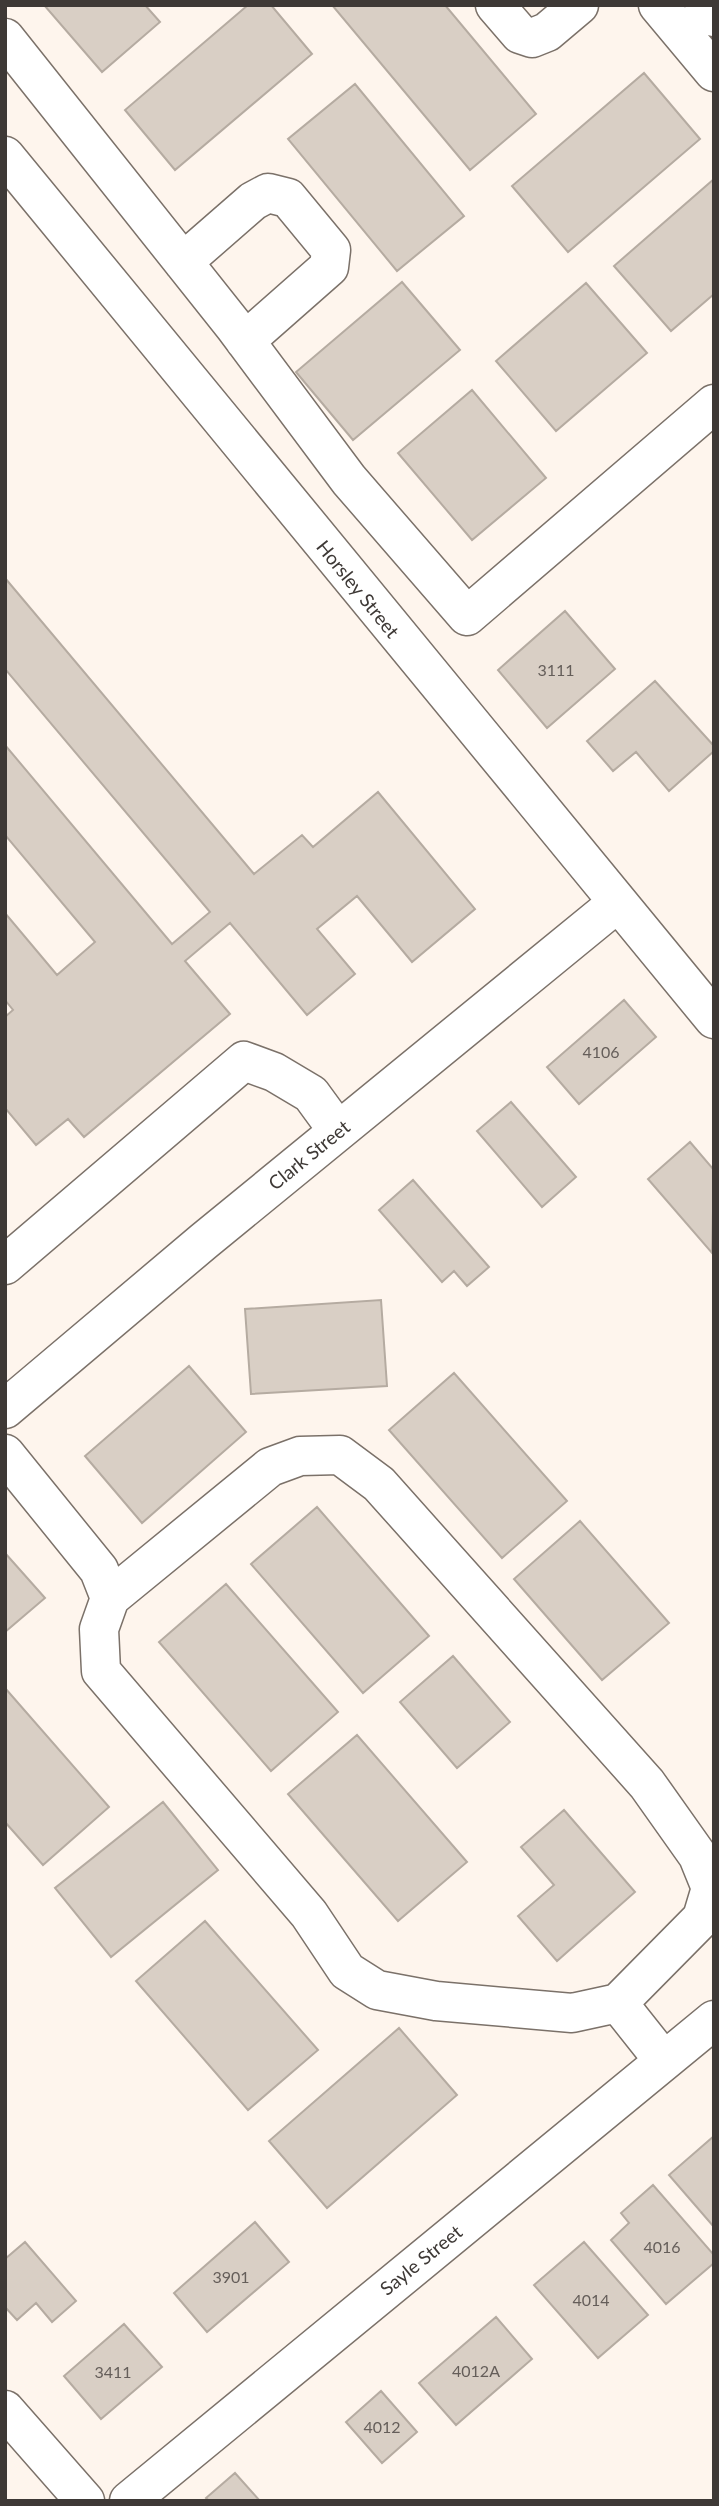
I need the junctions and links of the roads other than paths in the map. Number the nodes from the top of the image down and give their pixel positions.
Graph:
1 (495, 5) edge
2 (579, 5) edge
3 (658, 5) edge
4 (704, 5) edge
5 (714, 17) edge
6 (5, 38) edge
7 (714, 72) edge
8 (5, 156) edge
9 (183, 262) junction
10 (245, 341) junction
11 (714, 404) edge
12 (616, 904) junction
13 (714, 1019) edge
14 (338, 1131) junction
15 (5, 1265) edge
16 (5, 1409) edge
17 (5, 1454) edge
18 (110, 1598) junction
19 (618, 2003) junction
20 (714, 2020) edge
21 (664, 2061) junction
22 (5, 2410) edge
23 (85, 2501) edge
24 (129, 2501) edge

1 - 2 street
3 - 7 street
4 - 5 street
6 - 9 street
8 - 12 street, Horsley Street
9 - 10 street
9 - 10 street
10 - 11 street
12 - 13 street, Horsley Street
12 - 14 street, Clark Street
14 - 15 street
14 - 16 street, Clark Street
17 - 18 street
18 - 19 street
18 - 19 street
19 - 21 street
20 - 21 street, Sayle Street
21 - 24 street, Sayle Street
22 - 23 street

